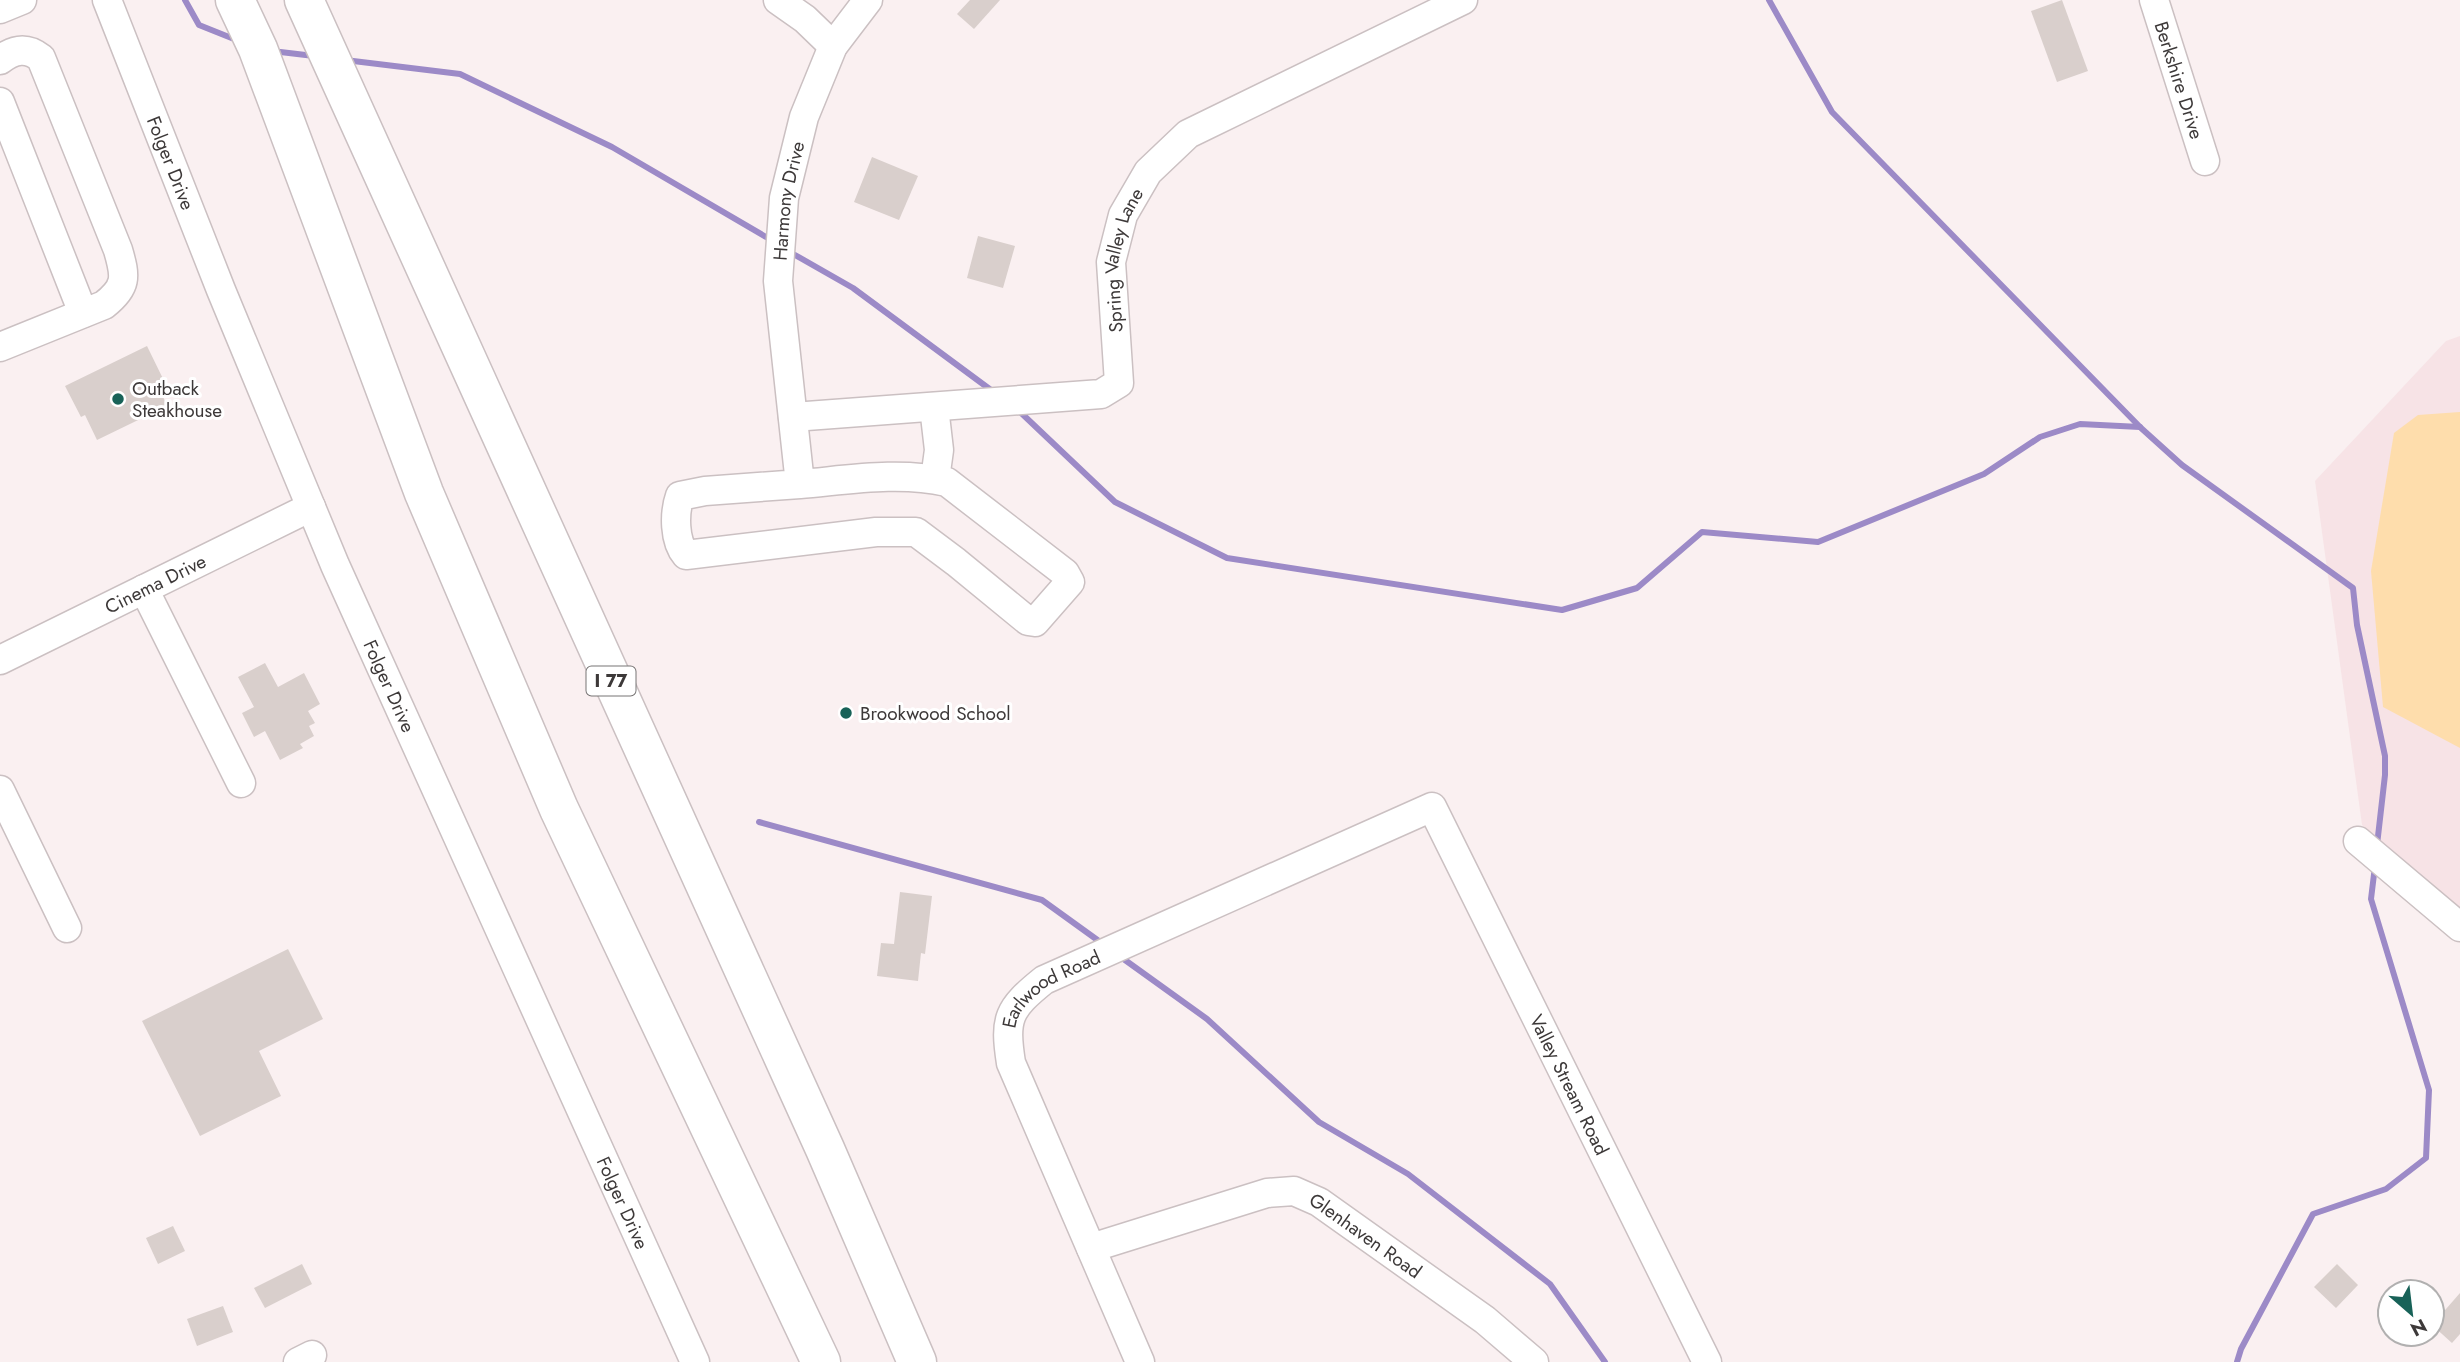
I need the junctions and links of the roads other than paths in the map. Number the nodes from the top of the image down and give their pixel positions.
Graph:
1 (22, 0) edge
2 (107, 0) edge
3 (235, 0) edge
4 (304, 0) edge
5 (778, 0) edge
6 (868, 0) edge
7 (1463, 0) edge
8 (2154, 0) edge
9 (0, 9) edge
10 (833, 46) junction
11 (0, 60) edge
12 (0, 102) edge
13 (2205, 161) dead end
14 (83, 313) junction
15 (0, 346) edge
16 (934, 407) junction
17 (793, 417) junction
18 (936, 479) junction
19 (800, 484) junction
20 (311, 507) junction
21 (144, 589) junction
22 (0, 660) edge
23 (241, 783) dead end
24 (0, 790) edge
25 (1432, 807) joint
26 (2358, 841) dead end
27 (2460, 927) edge
28 (67, 928) dead end
29 (1091, 1248) junction
30 (695, 1362) edge
31 (821, 1362) edge
32 (917, 1362) edge
33 (1140, 1362) edge
34 (1534, 1362) edge
35 (1707, 1362) edge

1 - 9 street
2 - 20 street, Folger Drive
3 - 31 highway
4 - 32 highway, I 77
5 - 10 street
6 - 10 street, Harmony Drive
7 - 16 street, Spring Valley Lane
8 - 13 street, Berkshire Drive
10 - 17 street, Harmony Drive
11 - 14 street
12 - 14 street
14 - 15 street
16 - 17 street, Spring Valley Lane
16 - 18 street
17 - 19 street, Harmony Drive
18 - 19 street
18 - 19 street
20 - 21 street, Cinema Drive
20 - 30 street, Folger Drive
21 - 22 street, Cinema Drive
21 - 23 street
24 - 28 street
25 - 29 street, Earlwood Road
25 - 35 street, Valley Stream Road
26 - 27 street
29 - 33 street, Earlwood Road
29 - 34 street, Glenhaven Road

